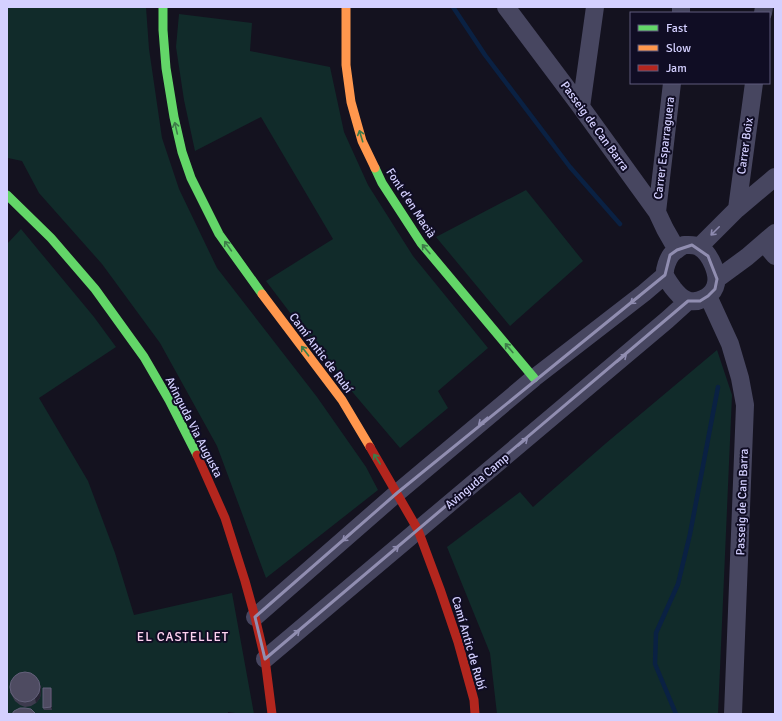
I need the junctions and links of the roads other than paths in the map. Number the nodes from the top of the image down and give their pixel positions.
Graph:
1 (163, 7) edge
2 (346, 7) edge
3 (595, 7) edge
4 (509, 9) edge
5 (672, 84) edge
6 (754, 84) edge
7 (581, 107) junction
8 (775, 177) edge
9 (8, 194) edge
10 (737, 209) junction
11 (657, 212) junction
12 (771, 244) edge
13 (699, 247) junction
14 (677, 250) junction
15 (666, 275) junction
16 (717, 279) junction
17 (708, 296) junction
18 (688, 301) junction
19 (534, 378) junction
20 (397, 493) junction
21 (418, 530) junction
22 (255, 617) junction
23 (265, 659) junction
24 (272, 714) edge
25 (475, 714) edge
26 (733, 714) edge

20 -> 1 street, Camí Antic de Rubí
19 -> 2 street, Font d'en Macià
3 - 7 street
4 - 7 street, Passeig de Can Barra
5 - 11 street, Carrer Esparraguera
6 - 10 street, Carrer Boix
7 - 11 street, Passeig de Can Barra
8 - 10 street
9 - 22 street, Avinguda Via Augusta
10 -> 13 street
11 - 14 street, Passeig de Can Barra
12 - 16 street
13 - 14 street
13 - 16 street
14 - 15 street
15 - 18 street
15 -> 19 street
16 - 17 street
17 - 18 street
17 - 26 street, Passeig de Can Barra
21 -> 18 street, Avinguda Camp
19 -> 20 street
20 - 21 street, Camí Antic de Rubí
20 -> 22 street
23 -> 21 street, Avinguda Camp
21 - 25 street, Camí Antic de Rubí
22 - 23 street, Avinguda Via Augusta
23 - 24 street, Avinguda Via Augusta

